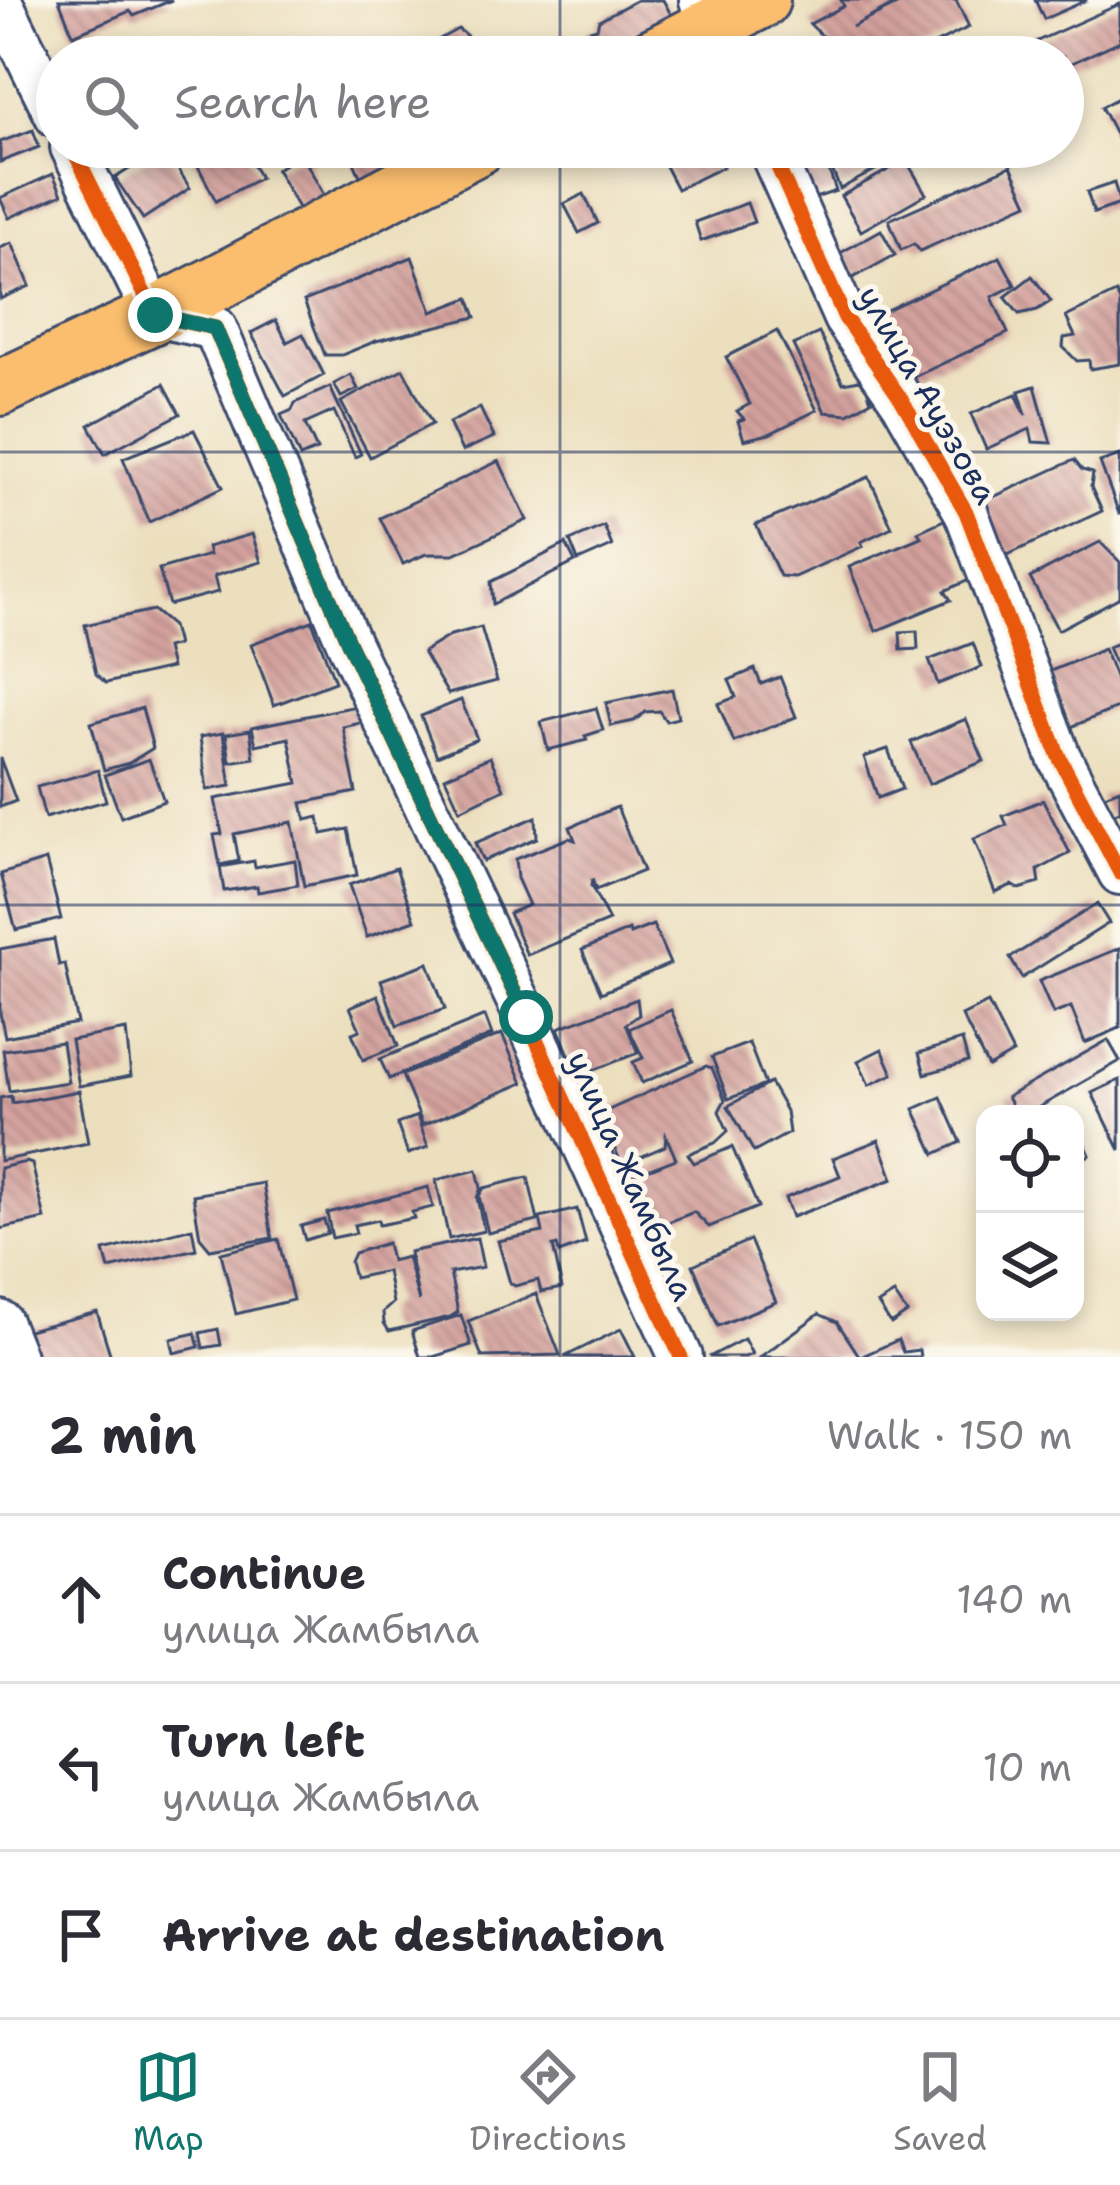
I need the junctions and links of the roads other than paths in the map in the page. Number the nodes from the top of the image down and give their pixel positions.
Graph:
1 (762, 0) edge
2 (0, 1) edge
3 (715, 27) edge
4 (36, 74) edge
5 (82, 168) edge
6 (438, 168) edge
7 (778, 168) edge
8 (155, 315) junction
9 (0, 388) edge
10 (1120, 873) edge
11 (0, 1322) edge
12 (14, 1357) edge
13 (681, 1357) edge

1 - 3 main road
2 - 4 street
5 - 8 street
6 - 8 main road
7 - 10 street, улица Ауэзова
8 - 9 main road
8 - 13 street, улица Жамбыла
11 - 12 street

